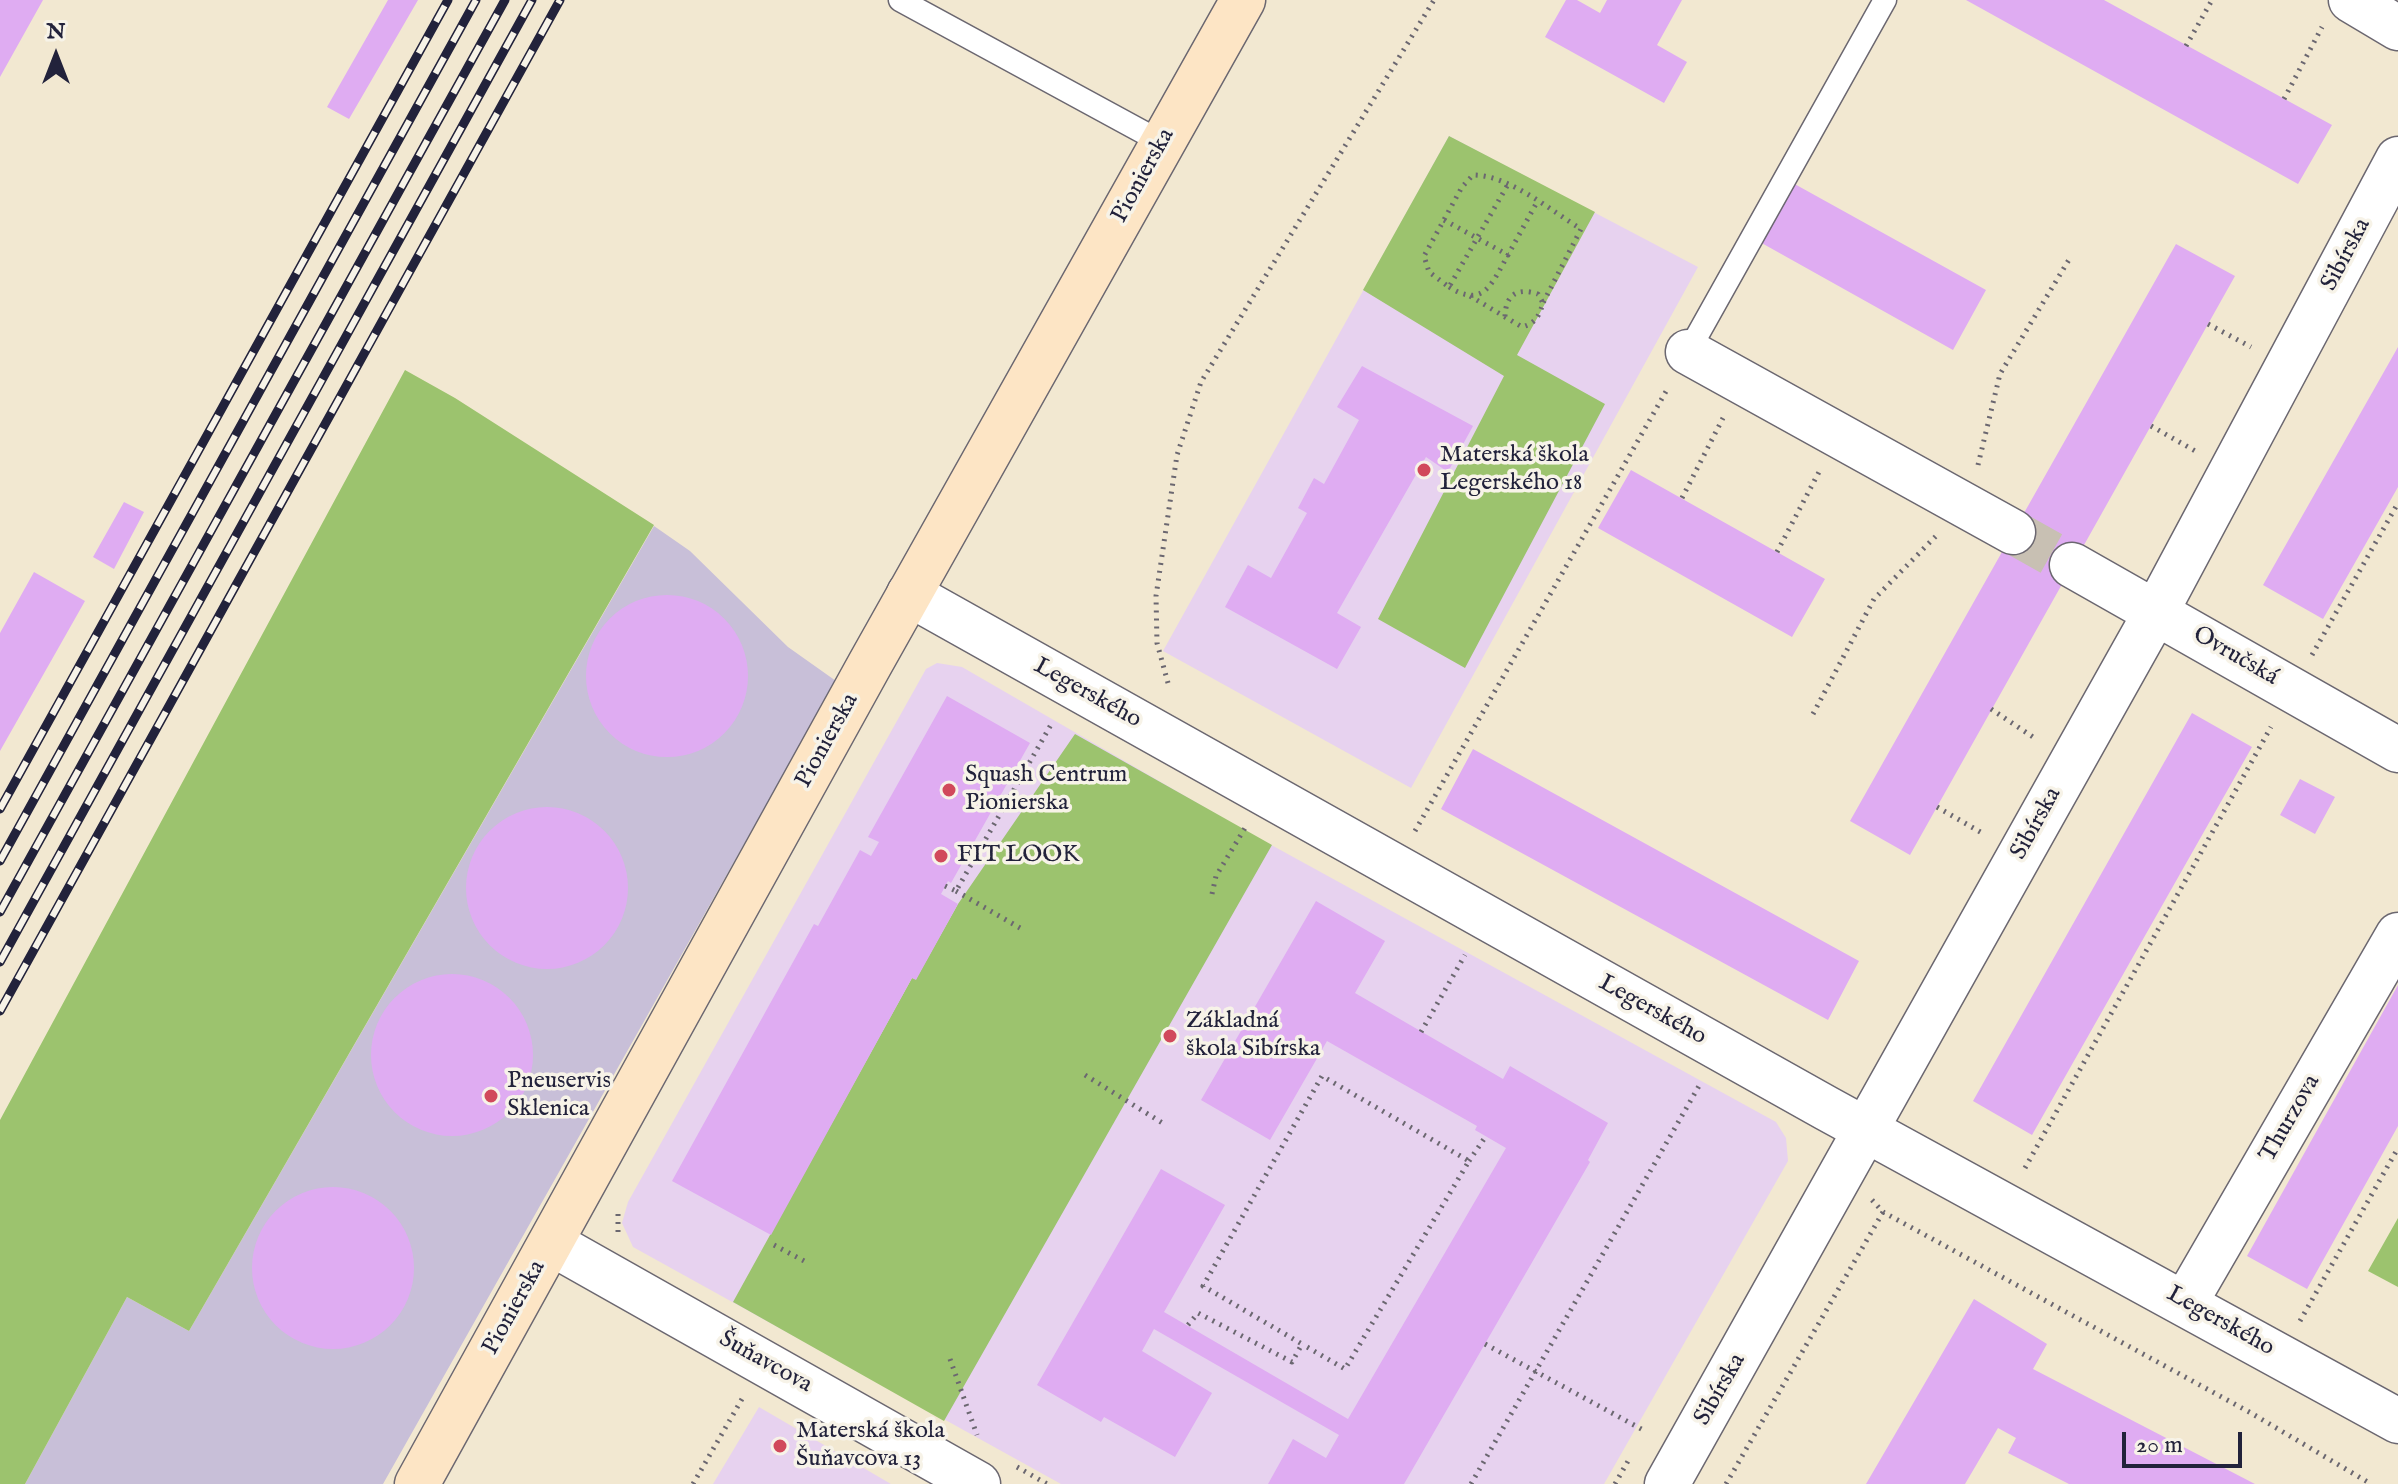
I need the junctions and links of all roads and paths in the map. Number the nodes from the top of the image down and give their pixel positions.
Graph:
1 (900, 0) edge
2 (1243, 0) edge
3 (1434, 0) edge
4 (1885, 0) edge
5 (2212, 0) edge
6 (2340, 8) edge
7 (2398, 28) edge
8 (2186, 46) dead end
9 (2284, 99) dead end
10 (1163, 143) junction
11 (2398, 159) edge
12 (1507, 186) junction
13 (1537, 202) junction
14 (1444, 220) junction
15 (1477, 238) junction
16 (1508, 255) junction
17 (2070, 258) dead end
18 (1449, 287) junction
19 (1470, 296) junction
20 (1543, 303) junction
21 (1505, 318) junction
22 (2208, 324) dead end
23 (2255, 350) dead end
24 (1688, 352) junction
25 (1726, 413) dead end
26 (2151, 426) dead end
27 (2198, 452) dead end
28 (1823, 464) dead end
29 (1976, 474) dead end
30 (1682, 498) dead end
31 (2398, 503) edge
32 (2013, 532) tunnel mouth
33 (1939, 533) dead end
34 (1777, 552) dead end
35 (2072, 565) tunnel mouth
36 (909, 594) junction
37 (2156, 612) junction
38 (1168, 683) dead end
39 (2292, 689) junction
40 (1991, 709) dead end
41 (1058, 711) dead end
42 (1813, 714) dead end
43 (2036, 739) dead end
44 (2398, 750) edge
45 (1937, 807) dead end
46 (1250, 820) dead end
47 (1982, 833) dead end
48 (1410, 839) dead end
49 (945, 886) dead end
50 (956, 891) junction
51 (1212, 894) dead end
52 (1020, 928) dead end
53 (2398, 935) edge
54 (1471, 943) dead end
55 (1421, 1032) dead end
56 (1705, 1074) dead end
57 (1085, 1075) dead end
58 (1164, 1124) dead end
59 (1864, 1128) junction
60 (1486, 1136) dead end
61 (2398, 1148) edge
62 (1469, 1161) junction
63 (2020, 1176) dead end
64 (1870, 1197) dead end
65 (619, 1199) dead end
66 (1883, 1212) junction
67 (618, 1235) dead end
68 (551, 1243) junction
69 (774, 1245) dead end
70 (808, 1263) dead end
71 (2185, 1303) junction
72 (1188, 1325) dead end
73 (2296, 1329) dead end
74 (1302, 1344) junction
75 (1485, 1344) dead end
76 (950, 1359) dead end
77 (1535, 1371) junction
78 (747, 1391) dead end
79 (1652, 1418) dead end
80 (2398, 1421) edge
81 (1645, 1431) junction
82 (979, 1440) dead end
83 (1637, 1444) dead end
84 (1630, 1458) dead end
85 (417, 1484) edge
86 (693, 1484) edge
87 (978, 1484) edge
88 (1471, 1484) edge
89 (1615, 1484) edge
90 (1667, 1484) edge
91 (1726, 1484) edge
92 (2371, 1484) edge

1 - 10 lane
2 - 10 street, Pionierska
3 - 38 path
4 - 24 lane
5 - 8 path
6 - 7 street
6 - 9 path
10 - 36 street, Pionierska
11 - 37 street, Sibírska
12 - 13 path
12 - 14 path
12 - 15 path
13 - 16 path
13 - 20 path
14 - 15 path
14 - 18 path
15 - 16 path
15 - 18 path
16 - 19 path
17 - 29 path
18 - 19 path
19 - 21 path
20 - 21 path
20 - 21 path
22 - 23 path
24 - 32 street
24 - 48 path
25 - 30 path
26 - 27 path
28 - 34 path
31 - 39 path
33 - 42 path
35 - 37 street, Ovručská
36 - 59 street, Legerského
36 - 68 street, Pionierska
37 - 39 street, Ovručská
37 - 59 street, Sibírska
39 - 44 street, Ovručská
39 - 63 path
40 - 43 path
41 - 50 path
45 - 47 path
46 - 51 path
49 - 50 path
50 - 52 path
53 - 71 street, Thurzova
54 - 55 path
56 - 77 path
57 - 58 path
59 - 71 street, Legerského
59 - 90 street, Sibírska
60 - 62 path
61 - 73 path
62 - 74 path
62 - 74 path
64 - 66 path
65 - 67 path
66 - 91 path
66 - 92 path
68 - 85 street, Pionierska
68 - 87 street, Šuňavcova
69 - 70 path
71 - 80 street, Legerského
72 - 74 path
75 - 77 path
76 - 82 path
77 - 81 path
77 - 88 path
78 - 86 path
79 - 81 path
81 - 83 path
84 - 89 path

